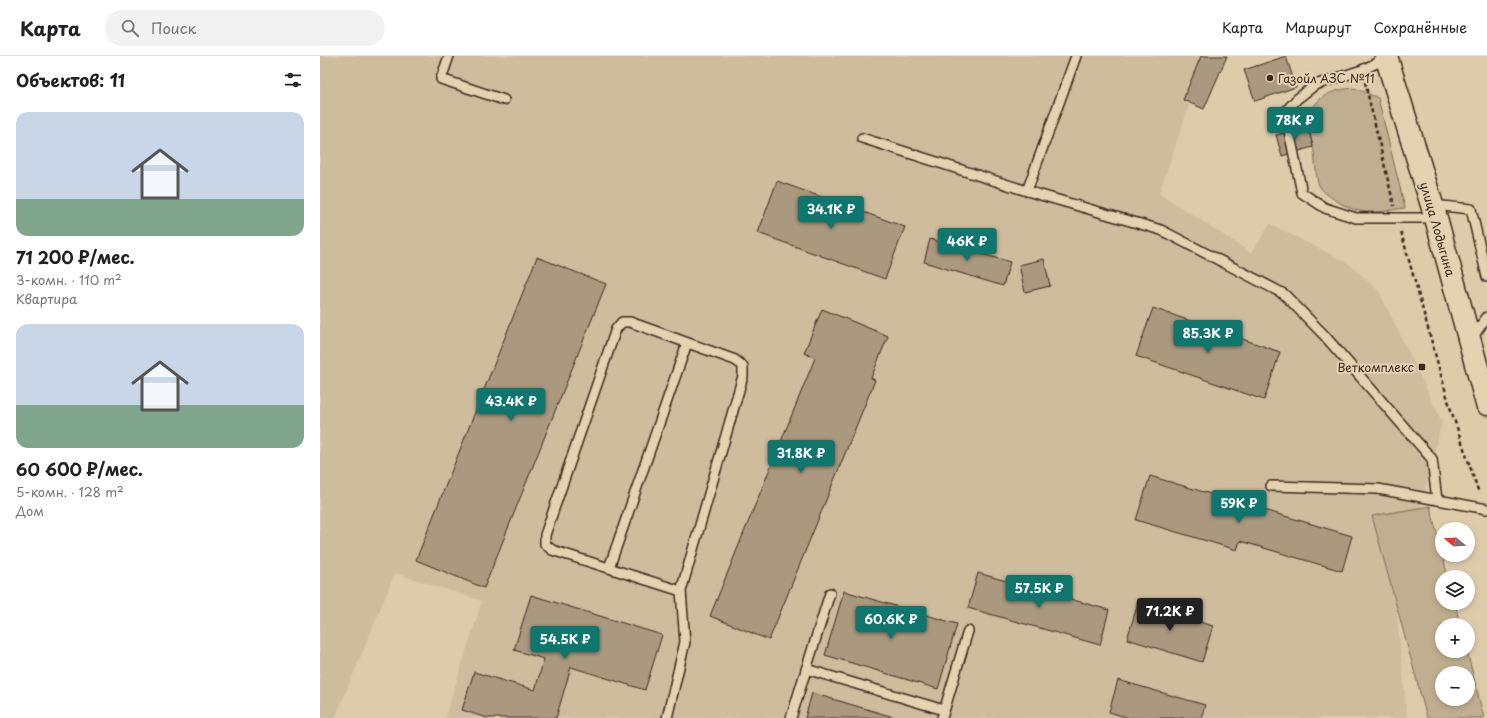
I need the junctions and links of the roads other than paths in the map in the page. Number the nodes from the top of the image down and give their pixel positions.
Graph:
1 (449, 56) edge
2 (1076, 56) edge
3 (1387, 57) edge
4 (504, 100) dead end
5 (862, 138) dead end
6 (1027, 191) junction
7 (1434, 212) junction
8 (1487, 277) edge
9 (1487, 317) edge
10 (1470, 341) junction
11 (687, 342) junction
12 (1487, 404) edge
13 (1271, 486) dead end
14 (1437, 500) junction
15 (1486, 509) edge
16 (609, 568) junction
17 (681, 591) junction
18 (830, 593) dead end
19 (968, 631) dead end
20 (806, 669) junction
21 (943, 714) edge
22 (667, 718) edge
23 (790, 718) edge

1 - 4 lane
2 - 6 lane
3 - 7 main road, улица Лодыгина
3 - 7 lane
5 - 6 lane
6 - 14 lane
7 - 8 lane
7 - 10 main road, улица Лодыгина
9 - 10 lane
10 - 12 main road, улица Лодыгина
11 - 16 lane
11 - 16 lane
11 - 17 lane
13 - 14 lane
14 - 15 lane
16 - 17 lane
17 - 22 lane
18 - 20 lane
19 - 21 lane
20 - 21 lane
20 - 23 lane

